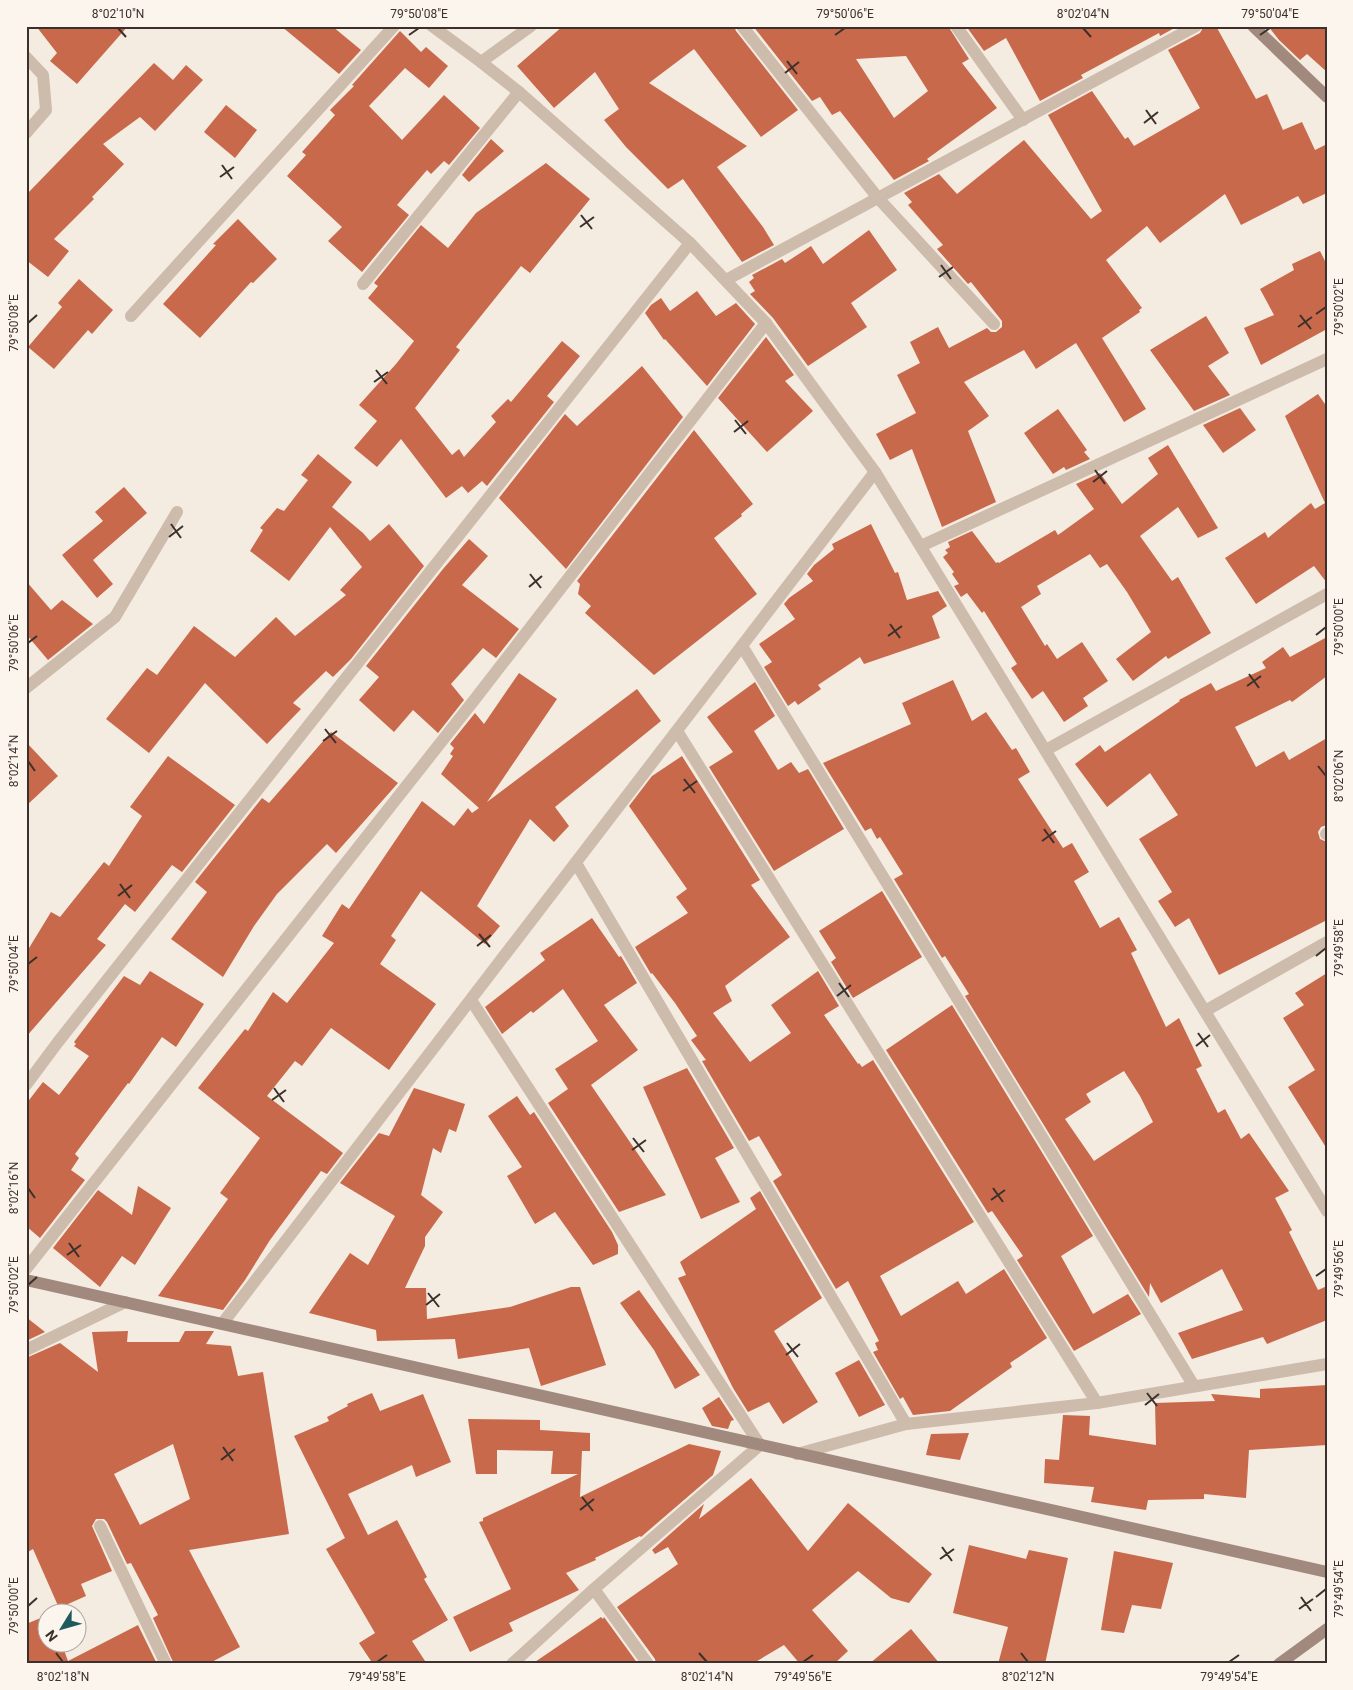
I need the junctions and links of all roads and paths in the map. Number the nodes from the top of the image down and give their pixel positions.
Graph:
1 (394, 26) edge
2 (432, 26) edge
3 (530, 26) edge
4 (742, 26) edge
5 (956, 26) edge
6 (1196, 26) edge
7 (1253, 26) edge
8 (26, 57) edge
9 (481, 62) junction
10 (519, 92) junction
11 (1327, 97) edge
12 (1023, 120) junction
13 (26, 133) edge
14 (878, 198) junction
15 (690, 243) junction
16 (726, 280) junction
17 (363, 284) dead end
18 (131, 316) dead end
19 (766, 323) junction
20 (994, 324) dead end
21 (1327, 359) edge
22 (875, 472) junction
23 (177, 512) dead end
24 (921, 546) junction
25 (1327, 594) edge
26 (742, 646) junction
27 (26, 688) edge
28 (677, 731) junction
29 (1046, 750) junction
30 (576, 863) junction
31 (1327, 942) edge
32 (471, 1000) junction
33 (1205, 1011) junction
34 (26, 1085) edge
35 (1327, 1211) edge
36 (26, 1269) edge
37 (26, 1280) edge
38 (125, 1302) junction
39 (222, 1324) junction
40 (26, 1350) edge
41 (1327, 1364) edge
42 (1194, 1386) junction
43 (1097, 1403) junction
44 (906, 1424) junction
45 (760, 1445) junction
46 (797, 1454) junction
47 (100, 1526) dead end
48 (1327, 1572) edge
49 (594, 1590) junction
50 (1327, 1629) edge
51 (166, 1664) edge
52 (512, 1664) edge
53 (648, 1664) edge
54 (1278, 1664) edge

1 - 18 street
2 - 9 street
3 - 9 street
4 - 14 street
5 - 12 street
6 - 12 street
7 - 11 street
8 - 13 street
9 - 10 street
10 - 15 street
10 - 17 street
12 - 14 street
14 - 16 street
14 - 20 street
15 - 16 street
15 - 34 street
16 - 19 street
19 - 22 street
19 - 36 street
21 - 24 street
22 - 24 street
22 - 26 street
23 - 27 street
24 - 29 street
25 - 29 street
26 - 28 street
26 - 42 street
28 - 30 street
28 - 43 street
29 - 33 street
30 - 32 street
30 - 44 street
31 - 33 street
32 - 39 street
32 - 45 street
33 - 35 street
37 - 38 street
38 - 39 street
38 - 40 street
39 - 45 street
41 - 42 street
42 - 43 street
43 - 44 street
44 - 46 street
45 - 46 street
45 - 49 street
46 - 48 street
47 - 51 street
49 - 52 street
49 - 53 street
50 - 54 street

